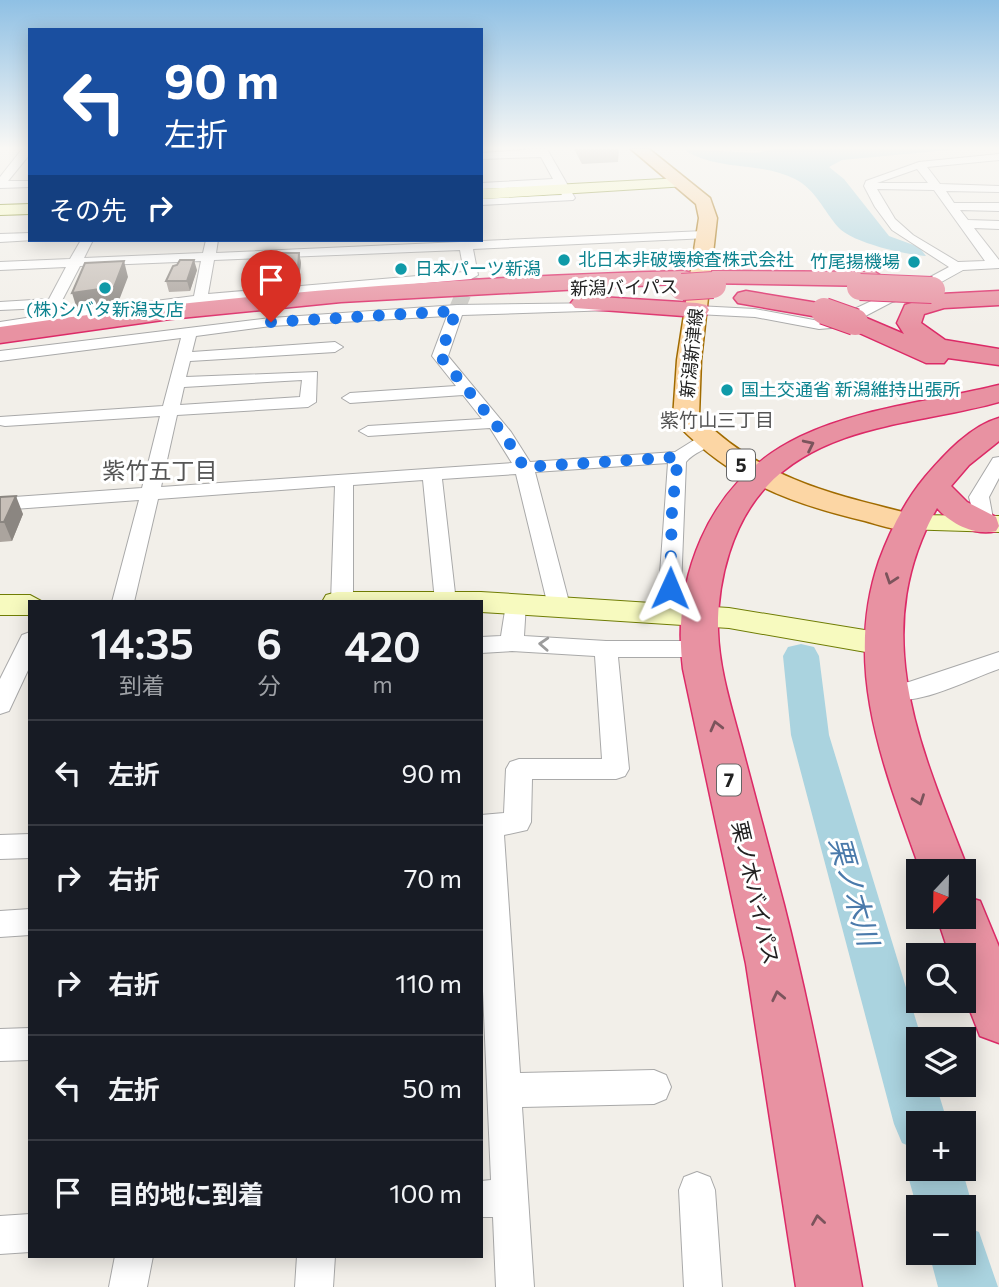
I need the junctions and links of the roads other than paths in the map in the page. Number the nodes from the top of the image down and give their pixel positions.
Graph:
1 (28, 209) edge
2 (706, 209) edge
3 (882, 209) edge
4 (953, 209) edge
5 (0, 210) edge
6 (964, 224) junction
7 (999, 225) edge
8 (704, 235) junction
9 (28, 237) edge
10 (0, 238) edge
11 (483, 241) edge
12 (86, 242) edge
13 (211, 242) edge
14 (465, 242) edge
15 (207, 259) junction
16 (336, 261) edge
17 (75, 263) junction
18 (0, 266) edge
19 (998, 271) edge
20 (947, 278) junction
21 (873, 280) junction
22 (697, 290) junction
23 (999, 291) edge
24 (999, 298) edge
25 (200, 299) junction
26 (54, 303) junction
27 (623, 305) junction
28 (0, 306) edge
29 (456, 310) junction
30 (45, 319) junction
31 (0, 326) edge
32 (190, 330) junction
33 (0, 335) edge
34 (28, 341) junction
35 (905, 344) junction
36 (0, 346) edge
37 (335, 347) dead end
38 (0, 356) edge
39 (185, 357) junction
40 (999, 357) edge
41 (999, 380) edge
42 (179, 382) junction
43 (468, 390) junction
44 (999, 393) edge
45 (351, 398) dead end
46 (939, 406) junction
47 (171, 412) junction
48 (5, 421) dead end
49 (495, 423) junction
50 (999, 427) edge
51 (369, 431) dead end
52 (705, 441) junction
53 (678, 457) junction
54 (999, 462) edge
55 (524, 467) junction
56 (432, 474) junction
57 (759, 476) junction
58 (344, 480) junction
59 (934, 486) junction
60 (148, 493) junction
61 (0, 503) edge
62 (912, 523) junction
63 (992, 524) edge
64 (123, 600) edge
65 (342, 600) edge
66 (446, 600) edge
67 (483, 602) edge
68 (514, 603) junction
69 (0, 605) edge
70 (28, 605) edge
71 (559, 606) junction
72 (690, 617) junction
73 (512, 642) junction
74 (883, 644) junction
75 (28, 645) edge
76 (483, 645) edge
77 (606, 649) junction
78 (999, 660) edge
79 (16, 672) edge
80 (886, 692) junction
81 (0, 705) edge
82 (485, 826) edge
83 (28, 846) edge
84 (0, 847) edge
85 (940, 859) edge
86 (488, 915) edge
87 (28, 922) edge
88 (0, 924) edge
89 (966, 929) edge
90 (999, 1017) edge
91 (28, 1044) edge
92 (0, 1045) edge
93 (654, 1087) dead end
94 (506, 1090) junction
95 (697, 1191) dead end
96 (495, 1198) edge
97 (28, 1233) edge
98 (0, 1235) edge
99 (134, 1258) edge
100 (316, 1258) edge
101 (128, 1287) edge
102 (314, 1287) edge
103 (515, 1287) edge
104 (703, 1287) edge
105 (829, 1287) edge

1 - 5 street
2 - 8 main road, 新潟新津線 / 5
3 - 20 street
4 - 6 street
6 - 7 street
6 - 19 street
8 - 11 street
8 - 22 main road, 新潟新津線 / 5
9 - 10 street
12 - 17 street
13 - 15 street
14 - 16 street
14 - 16 street
15 - 16 street
15 - 17 street
15 - 25 street
16 - 25 street
17 - 18 street
17 - 26 street
19 - 20 highway, 新潟バイパス
20 - 21 highway, 新潟バイパス, bridge
20 - 22 street
20 - 23 highway, 新潟バイパス
21 - 22 highway, 新潟バイパス
21 - 22 highway, 新潟バイパス
22 - 27 highway
22 - 33 highway, 新潟バイパス
22 - 34 highway
22 - 35 highway, bridge
22 - 52 main road, 新潟新津線 / 5
24 - 40 highway
25 - 30 street
26 - 28 street
26 - 30 street
27 - 29 street
27 - 34 highway
29 - 32 street
29 - 43 street
30 - 31 street
32 - 38 street
32 - 39 street
34 - 36 highway
35 - 41 highway
35 - 46 highway
37 - 39 street
39 - 42 street
42 - 47 street
42 - 47 street
43 - 45 street
43 - 49 street
44 - 46 highway, 栗ノ木バイパス / 7
57 -> 46 highway, 栗ノ木バイパス / 7
47 - 48 street
47 - 60 street
49 - 51 street
49 - 55 street
50 - 59 highway
52 - 53 street
52 - 57 main road, 新潟新津線 / 5
53 - 55 street
53 - 72 street
54 - 63 street
55 - 56 street
55 - 71 street
56 - 58 street
56 - 66 street
57 - 62 main road, 新潟新津線 / 5
57 - 72 highway, 栗ノ木バイパス / 7
58 - 60 street
58 - 65 street
59 - 62 highway
59 - 63 highway
60 - 61 street
60 - 64 street
62 - 63 street
62 -> 74 highway
67 - 68 street
68 - 71 street
68 - 73 street
69 - 70 street
71 - 72 street
72 - 74 street
72 - 77 street
105 -> 72 highway, 栗ノ木バイパス / 7
73 - 76 street
77 -> 73 street
74 - 80 highway
75 - 79 street
77 - 82 street
78 - 80 street
79 - 81 street
80 -> 85 highway
82 - 86 street
83 - 84 street
86 - 94 street
87 - 88 street
89 - 90 highway
91 - 92 street
93 - 94 street
94 - 96 street
95 - 104 street
96 - 103 street
97 - 98 street
99 - 101 street
100 - 102 street

